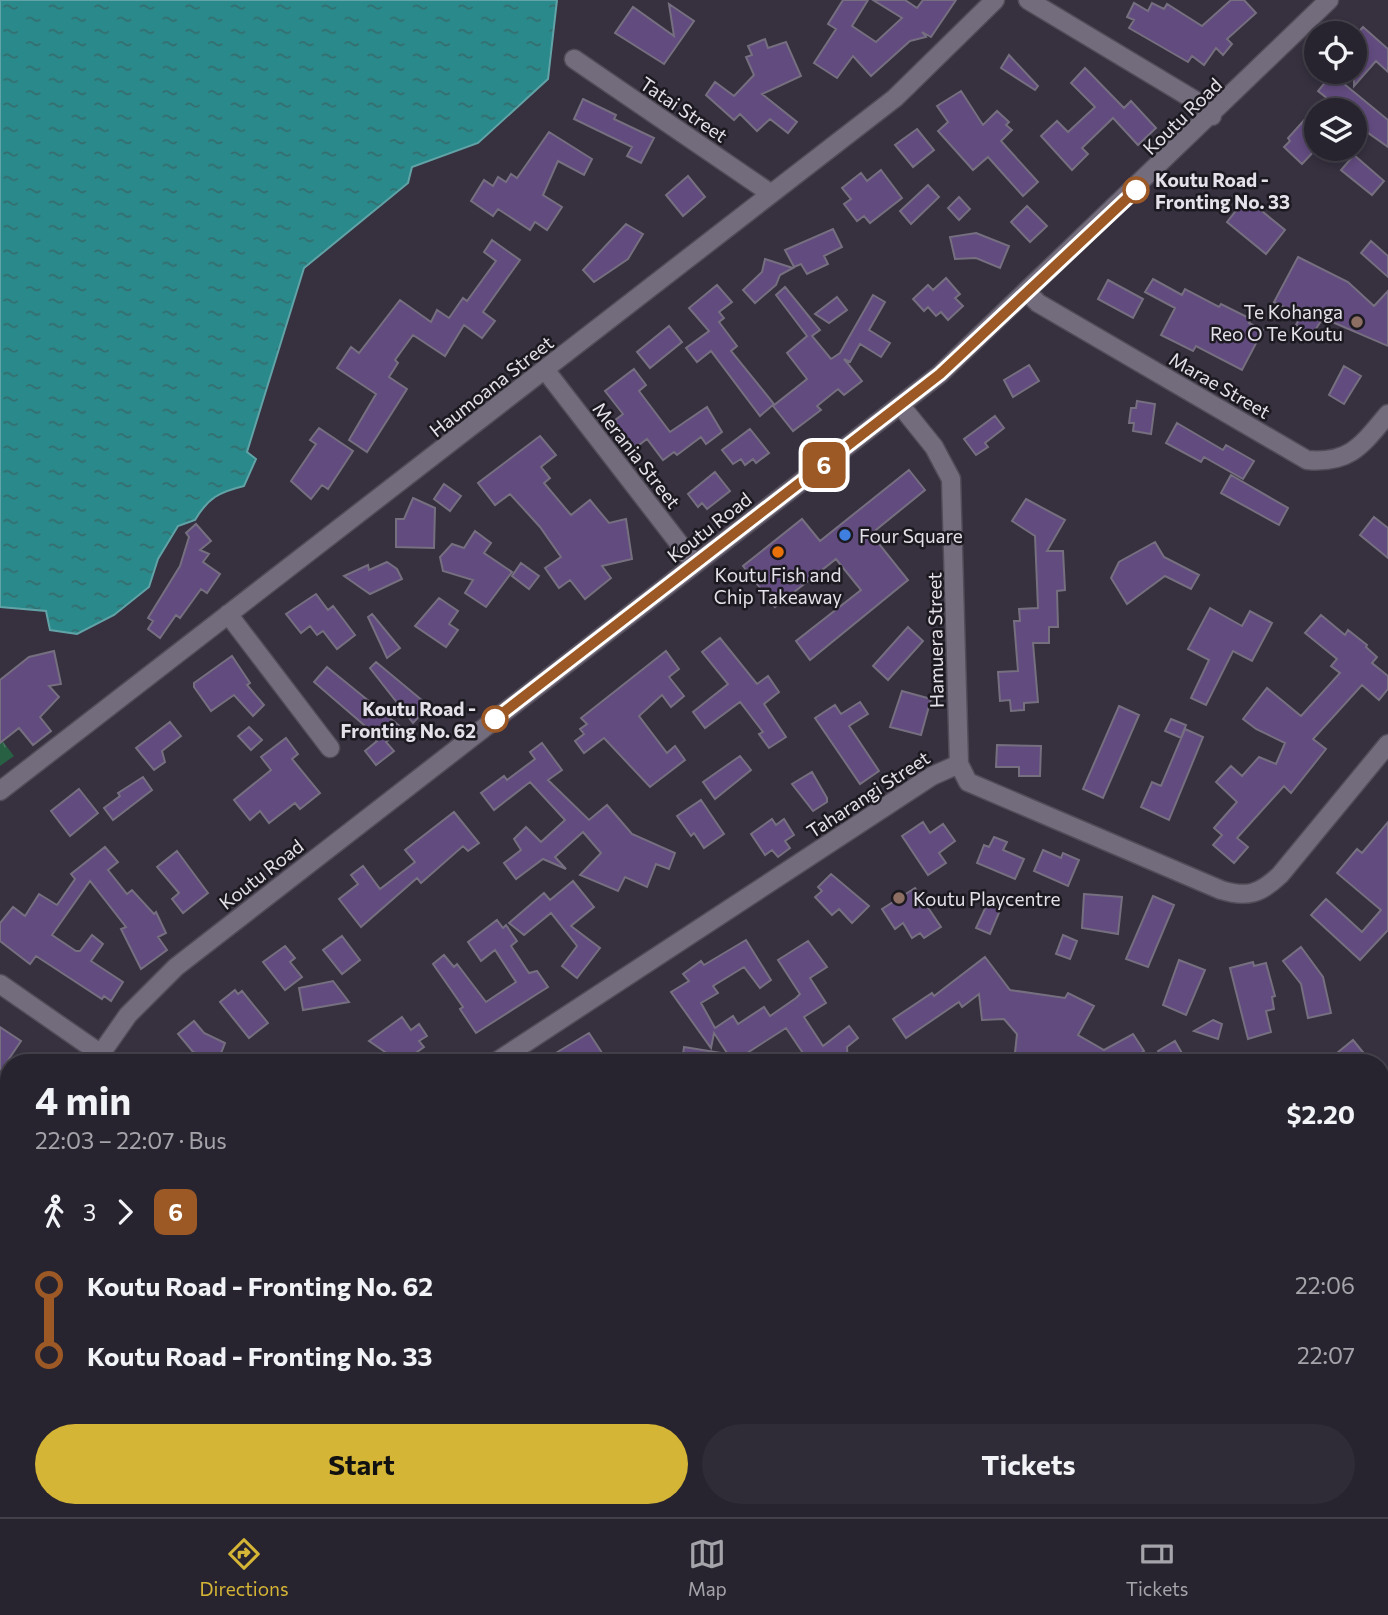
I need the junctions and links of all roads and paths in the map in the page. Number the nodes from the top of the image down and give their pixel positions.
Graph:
1 (995, 0) edge
2 (1028, 0) edge
3 (1329, 0) edge
4 (574, 60) dead end
5 (1212, 116) junction
6 (770, 193) junction
7 (1028, 293) junction
8 (547, 371) junction
9 (901, 406) junction
10 (1388, 414) edge
11 (695, 564) junction
12 (228, 614) junction
13 (1388, 744) edge
14 (330, 748) dead end
15 (959, 764) junction
16 (0, 791) edge
17 (0, 984) edge
18 (93, 1054) edge
19 (101, 1054) edge
20 (508, 1054) edge

1 - 6 street, Haumoana Street
2 - 5 street
3 - 5 street, Koutu Road
4 - 6 street, Tatai Street
5 - 7 street, Koutu Road
6 - 8 street, Haumoana Street
7 - 9 street, Koutu Road
7 - 10 street, Marae Street
8 - 11 street, Merania Street
8 - 12 street, Haumoana Street
9 - 11 street, Koutu Road
9 - 15 street, Hamuera Street
11 - 19 street, Koutu Road
12 - 14 street
12 - 16 street, Haumoana Street
13 - 15 street, Taharangi Street
15 - 20 street, Taharangi Street
17 - 18 street

